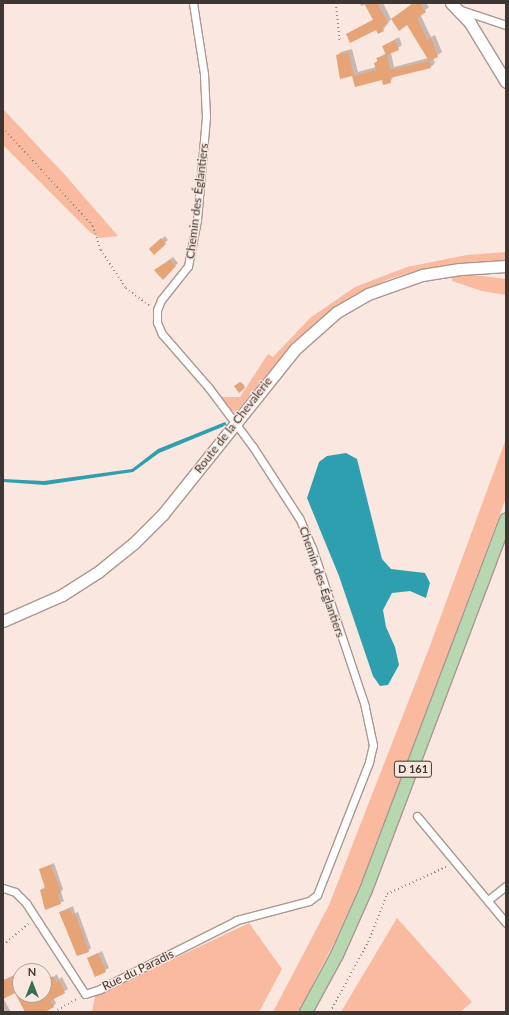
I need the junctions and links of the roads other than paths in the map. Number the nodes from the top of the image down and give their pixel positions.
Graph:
1 (193, 3) edge
2 (455, 6) edge
3 (506, 25) edge
4 (506, 82) edge
5 (506, 266) edge
6 (481, 268) junction
7 (506, 273) edge
8 (235, 423) junction
9 (506, 520) edge
10 (3, 621) edge
11 (417, 816) dead end
12 (506, 886) edge
13 (3, 888) edge
14 (317, 895) joint
15 (488, 900) junction
16 (506, 923) edge
17 (306, 1012) edge

1 - 8 street, Chemin des Églantiers
2 - 3 street
2 - 4 street
5 - 6 street, Route de la Chevalerie
6 - 7 street, Route de la Chevalerie
6 - 8 street, Route de la Chevalerie
8 - 10 street, Route de la Chevalerie
8 - 14 street, Chemin des Églantiers
9 - 17 main road, D 161
11 - 15 street
12 - 15 street
13 - 14 street, Rue du Paradis
15 - 16 street

